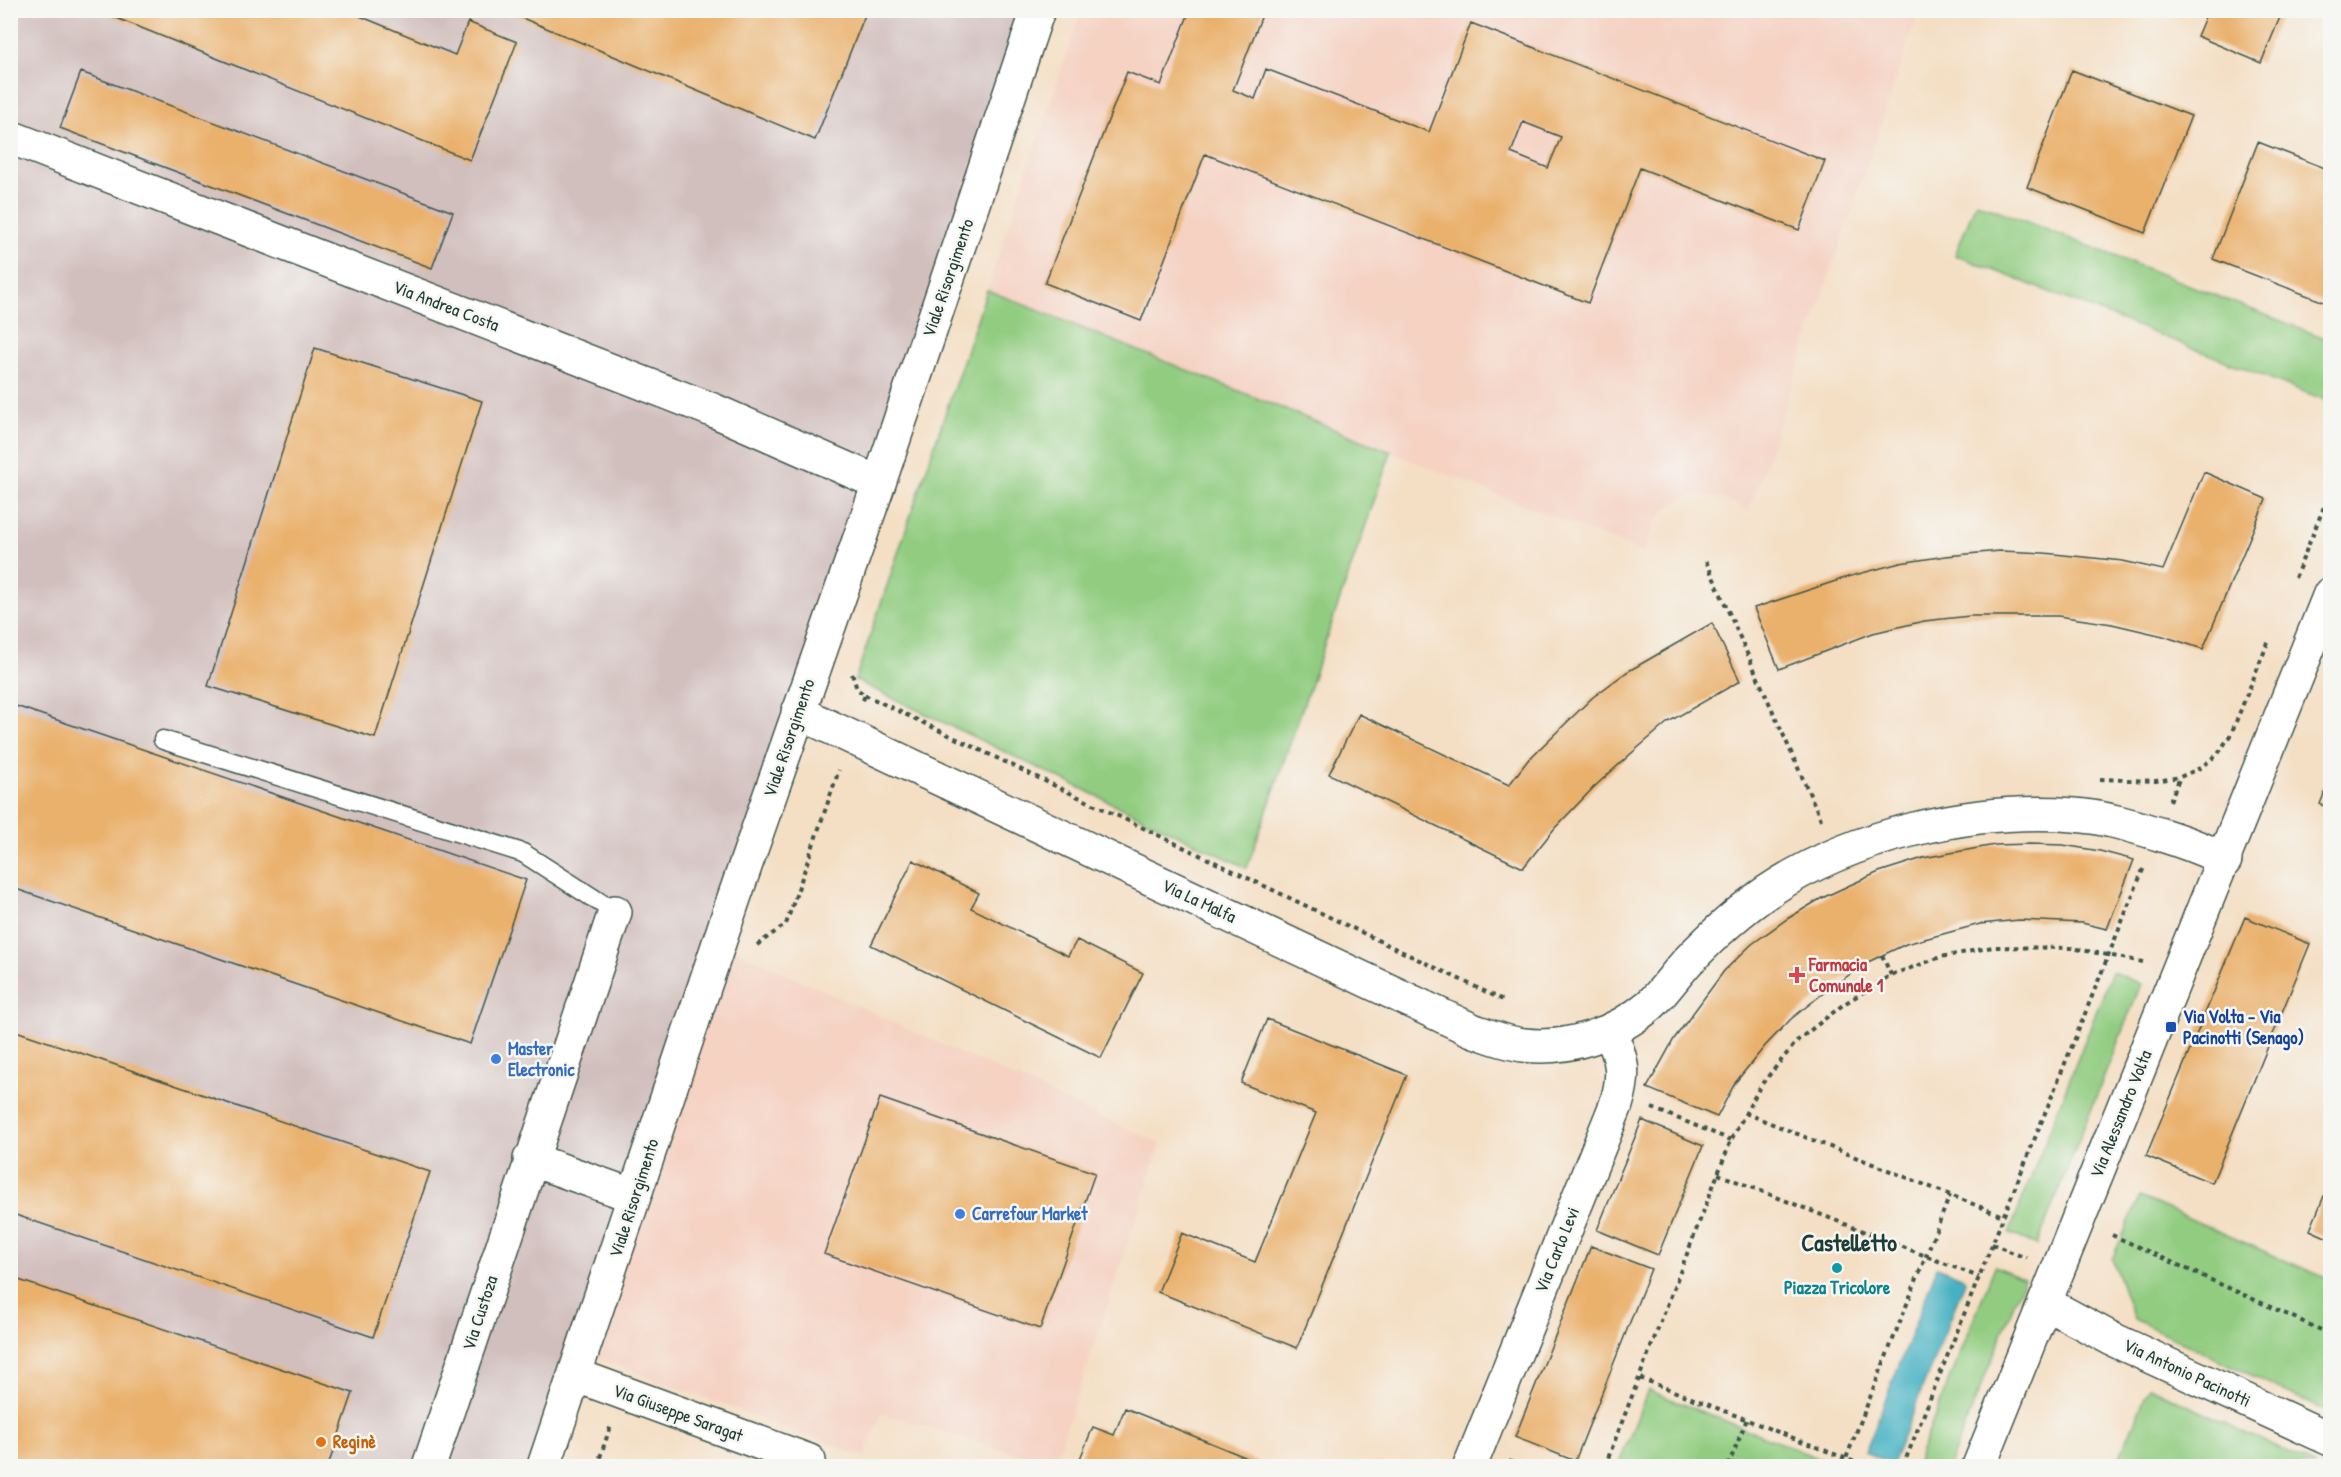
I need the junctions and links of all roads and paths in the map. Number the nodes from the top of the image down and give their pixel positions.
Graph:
1 (1038, 10) edge
2 (10, 137) edge
3 (879, 483) junction
4 (2331, 492) edge
5 (1706, 561) dead end
6 (2294, 580) dead end
7 (2331, 594) edge
8 (2271, 635) dead end
9 (865, 695) dead end
10 (798, 712) junction
11 (163, 740) dead end
12 (2180, 777) junction
13 (2091, 779) dead end
14 (2157, 834) junction
15 (1837, 854) junction
16 (2225, 860) junction
17 (615, 912) joint
18 (2109, 954) junction
19 (1882, 955) dead end
20 (2180, 968) junction
21 (1891, 975) junction
22 (1512, 1004) dead end
23 (1609, 1032) junction
24 (1619, 1094) junction
25 (1745, 1113) junction
26 (1731, 1140) junction
27 (530, 1159) junction
28 (1719, 1174) junction
29 (1950, 1194) junction
30 (634, 1196) junction
31 (2003, 1216) junction
32 (2078, 1220) junction
33 (1926, 1256) junction
34 (1979, 1277) junction
35 (2045, 1303) junction
36 (2331, 1334) edge
37 (575, 1375) junction
38 (1640, 1377) junction
39 (1747, 1419) junction
40 (2331, 1439) edge
41 (1846, 1459) junction
42 (429, 1467) edge
43 (544, 1467) edge
44 (807, 1467) edge
45 (1470, 1467) edge
46 (1605, 1467) edge
47 (1728, 1467) edge
48 (1843, 1467) edge
49 (1865, 1467) edge
50 (1903, 1467) edge
51 (1979, 1467) edge

1 - 3 street, Viale Risorgimento
2 - 3 street, Via Andrea Costa
3 - 10 street, Viale Risorgimento
4 - 6 path
5 - 15 path
7 - 16 street, Via Alessandro Volta
8 - 12 path
9 - 22 path
10 - 23 street, Via La Malfa
10 - 30 street, Viale Risorgimento
11 - 17 lane
12 - 13 path
12 - 14 path
14 - 15 street, Via La Malfa
14 - 16 street, Via La Malfa
14 - 18 path
15 - 23 street, Via La Malfa
16 - 20 street, Via Alessandro Volta
17 - 27 street, Via Custoza
18 - 20 path
18 - 21 path
18 - 31 path
19 - 21 path
20 - 32 street, Via Alessandro Volta
21 - 25 path
23 - 24 street, Via Carlo Levi
24 - 26 path
24 - 45 street, Via Carlo Levi
25 - 26 path
25 - 29 path
26 - 28 path
27 - 30 street
27 - 42 street, Via Custoza
28 - 33 path
28 - 38 path
29 - 31 path
29 - 33 path
30 - 37 street, Viale Risorgimento
31 - 34 path
32 - 35 street, Via Alessandro Volta
32 - 36 path
33 - 34 path
33 - 41 path
34 - 50 path
35 - 40 street, Via Antonio Pacinotti
35 - 51 street, Via Alessandro Volta
37 - 43 street, Viale Risorgimento
37 - 44 street, Via Giuseppe Saragat
38 - 39 path
38 - 46 path
39 - 41 path
39 - 47 path
41 - 48 path
41 - 49 path

